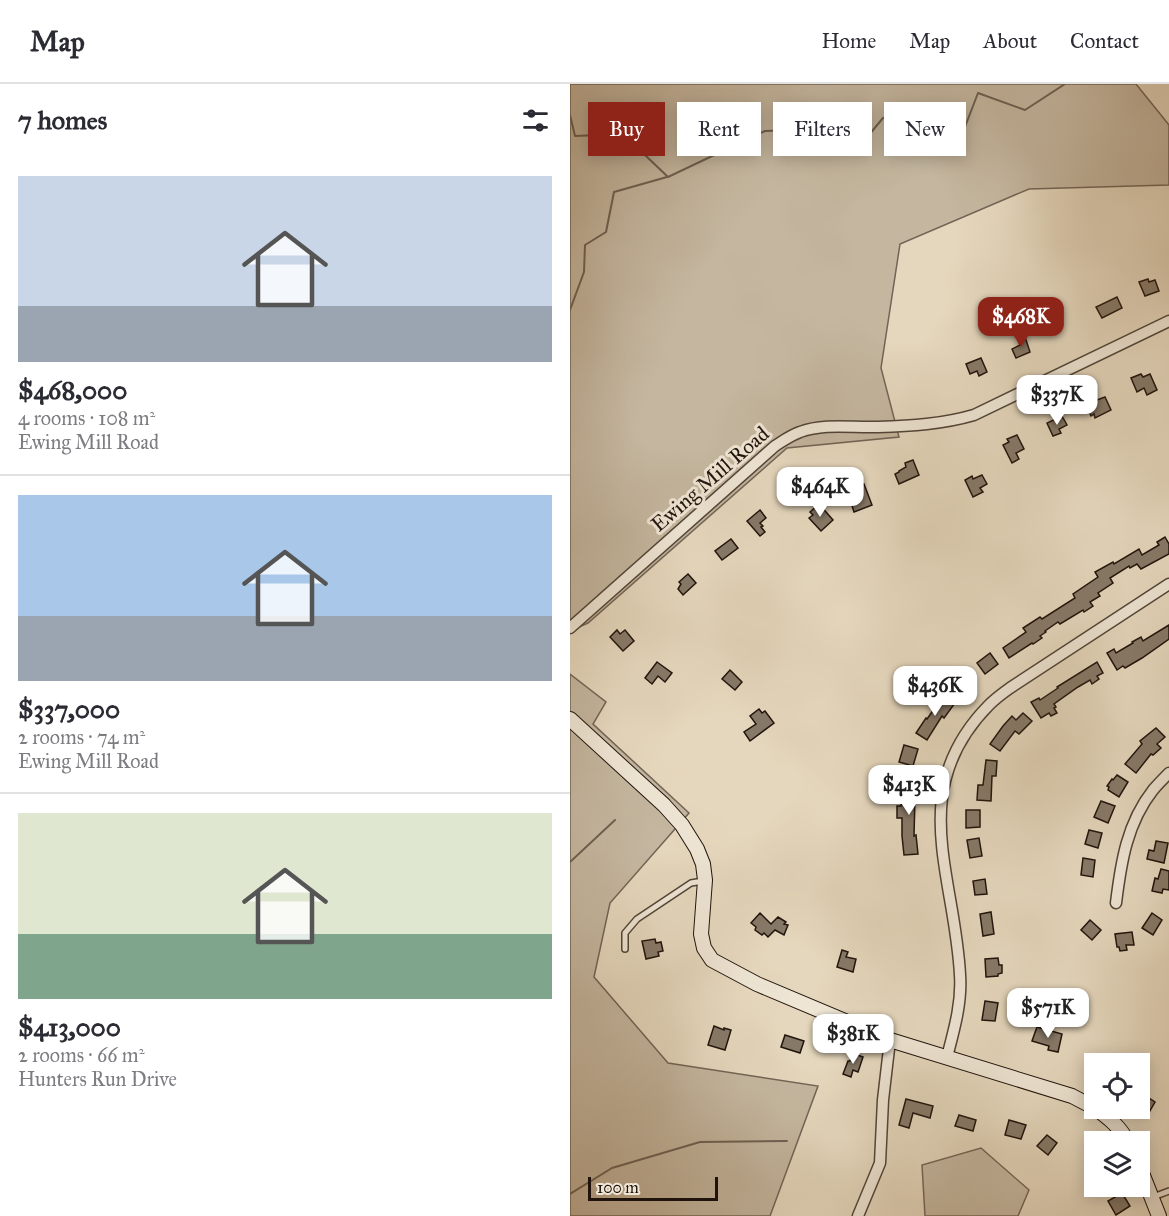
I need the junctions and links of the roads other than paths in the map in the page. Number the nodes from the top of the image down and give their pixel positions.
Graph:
1 (1169, 321) edge
2 (1169, 584) edge
3 (570, 628) edge
4 (570, 719) edge
5 (1169, 773) edge
6 (705, 880) junction
7 (1116, 903) dead end
8 (625, 949) dead end
9 (890, 1040) junction
10 (947, 1057) junction
11 (1084, 1102) edge
12 (1110, 1119) edge
13 (1121, 1131) edge
14 (1169, 1191) edge
15 (1150, 1192) edge
16 (1152, 1197) junction
17 (858, 1216) edge
18 (1159, 1216) edge

1 - 3 street, Ewing Mill Road
2 - 10 street
4 - 6 main road
5 - 7 street
6 - 8 lane
6 - 9 main road
9 - 10 main road
9 - 17 street
10 - 11 main road
12 - 13 main road
14 - 16 lane
15 - 16 main road
16 - 18 main road

